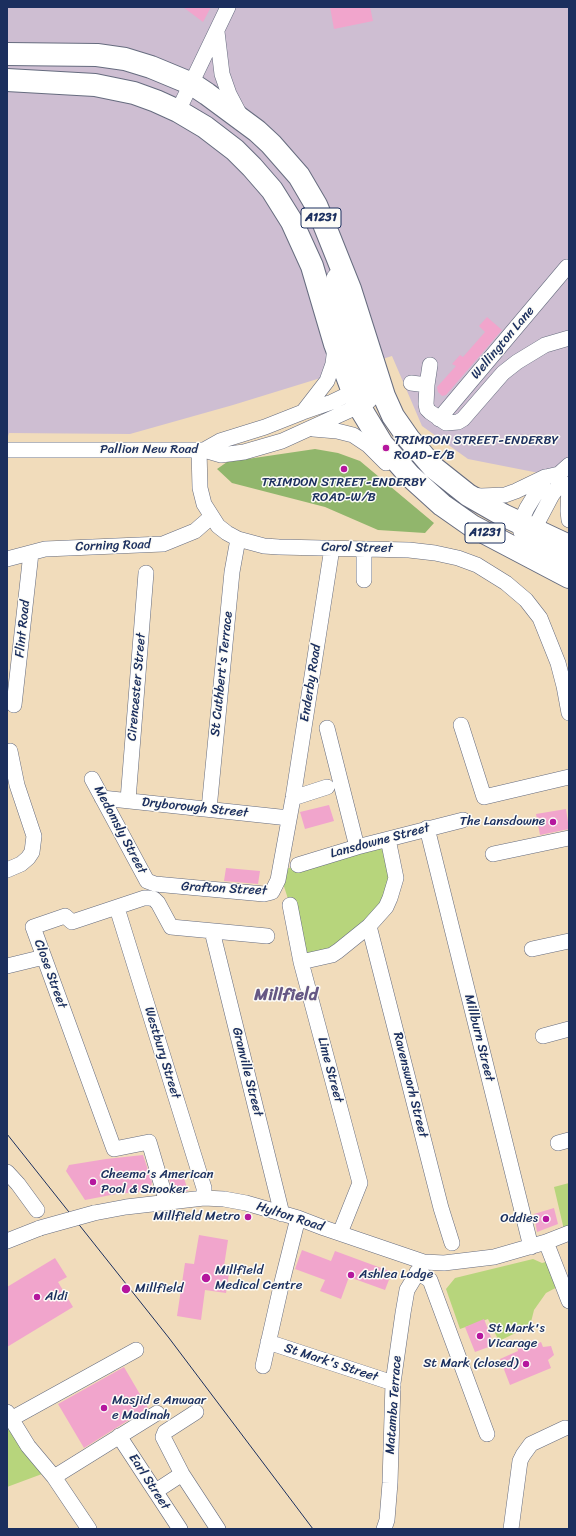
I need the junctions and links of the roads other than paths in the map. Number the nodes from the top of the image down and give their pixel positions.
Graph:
1 (228, 7) edge
2 (218, 27) junction
3 (7, 54) edge
4 (7, 80) edge
5 (192, 84) junction
6 (178, 111) junction
7 (242, 118) junction
8 (567, 267) dead end
9 (569, 338) edge
10 (335, 344) junction
11 (430, 365) dead end
12 (411, 383) dead end
13 (427, 385) junction
14 (366, 396) junction
15 (303, 412) junction
16 (439, 420) junction
17 (310, 430) junction
18 (7, 450) edge
19 (201, 450) junction
20 (561, 475) edge
21 (410, 476) junction
22 (468, 495) junction
23 (212, 517) junction
24 (569, 520) edge
25 (526, 530) junction
26 (238, 539) junction
27 (498, 541) junction
28 (569, 546) edge
29 (332, 548) junction
30 (364, 549) junction
31 (31, 553) junction
32 (7, 559) edge
33 (569, 563) edge
34 (146, 573) dead end
35 (569, 577) edge
36 (364, 580) dead end
37 (567, 685) edge
38 (14, 705) dead end
39 (569, 713) edge
40 (461, 725) dead end
41 (327, 728) dead end
42 (10, 751) dead end
43 (569, 777) edge
44 (92, 780) dead end
45 (327, 787) dead end
46 (102, 798) junction
47 (293, 798) junction
48 (128, 800) junction
49 (209, 809) junction
50 (289, 818) junction
51 (463, 820) dead end
52 (427, 828) junction
53 (569, 838) edge
54 (388, 839) junction
55 (356, 847) junction
56 (493, 854) dead end
57 (298, 865) dead end
58 (7, 870) edge
59 (147, 881) joint
60 (290, 905) dead end
61 (117, 908) junction
62 (369, 926) junction
63 (212, 931) junction
64 (267, 936) dead end
65 (569, 941) edge
66 (532, 949) dead end
67 (44, 957) junction
68 (302, 962) junction
69 (7, 966) edge
70 (569, 1029) edge
71 (543, 1036) dead end
72 (7, 1172) edge
73 (204, 1198) junction
74 (167, 1203) junction
75 (37, 1210) dead end
76 (282, 1214) junction
77 (298, 1218) junction
78 (340, 1233) junction
79 (569, 1233) edge
80 (7, 1241) edge
81 (546, 1242) junction
82 (452, 1243) dead end
83 (531, 1247) junction
84 (421, 1267) junction
85 (569, 1301) edge
86 (268, 1342) junction
87 (136, 1350) dead end
88 (264, 1366) dead end
89 (393, 1383) junction
90 (196, 1412) dead end
91 (157, 1413) dead end
92 (9, 1416) edge
93 (564, 1428) dead end
94 (487, 1434) dead end
95 (118, 1436) junction
96 (182, 1474) junction
97 (54, 1476) junction
98 (156, 1491) junction
99 (390, 1526) edge
100 (90, 1529) edge
101 (180, 1529) edge
102 (218, 1529) edge
103 (511, 1529) edge

1 - 2 street
2 - 5 street
2 - 7 street
3 - 5 highway, A1231
4 - 6 highway, A1231
5 - 6 street
5 - 7 highway, A1231
6 - 10 highway, A1231
7 - 14 highway, A1231
8 - 16 street, Wellington Lane
9 - 16 street
10 - 14 highway, A1231
10 - 15 street
11 - 13 street
12 - 13 street
13 - 16 street
14 - 15 street
14 - 17 street, Pallion New Road
14 - 21 highway, A1231
14 - 22 highway, A1231
15 - 19 street
17 - 19 street, Pallion New Road
17 - 21 street, Pallion New Road
18 - 19 street, Pallion New Road
19 - 23 street, Carol Street
20 - 22 street
20 - 24 street
20 - 25 street
21 - 27 highway, A1231
22 - 25 highway, A1231
23 - 26 street, Carol Street
23 - 31 street, Corning Road
25 - 27 street
25 - 28 highway, A1231
25 - 33 street
26 - 29 street, Carol Street
26 - 49 street, St Cuthbert's Terrace
27 - 35 highway, A1231
29 - 30 street, Carol Street
29 - 47 street, Enderby Road
30 - 36 street
30 - 37 street, Carol Street
31 - 32 street, Corning Road
31 - 38 street, Flint Road
34 - 48 street, Cirencester Street
37 - 39 street, Carol Street
40 - 43 street
41 - 55 street
42 - 58 street
44 - 46 street, Medomsly Street
45 - 47 street
46 - 48 street, Dryborough Street
46 - 59 street, Medomsly Street
47 - 50 street, Enderby Road
48 - 49 street, Dryborough Street
49 - 50 street, Dryborough Street
50 - 59 street, Grafton Street
51 - 52 street, Lansdowne Street
52 - 54 street, Lansdowne Street
52 - 83 street, Millburn Street
53 - 56 street
54 - 55 street, Lansdowne Street
54 - 62 street
55 - 57 street, Lansdowne Street
60 - 68 street, Lime Street
61 - 63 street, Close Street
61 - 67 street, Close Street
61 - 73 street, Westbury Street
62 - 68 street
62 - 82 street, Ravensworh Street
63 - 64 street, Close Street
63 - 76 street, Granville Street
65 - 66 street
67 - 69 street
67 - 74 street, Close Street
68 - 78 street, Lime Street
70 - 71 street
72 - 75 street
73 - 74 street, Hylton Road
73 - 76 street, Hylton Road
74 - 80 street, Hylton Road, bridge
76 - 77 street, Hylton Road
77 - 78 street, Hylton Road
77 - 86 street
78 - 84 street, Hylton Road
79 - 81 street, Hylton Road
81 - 83 street, Hylton Road
81 - 85 street
83 - 84 street, Hylton Road
84 - 89 street, Matamba Terrace
84 - 94 street
86 - 88 street
86 - 89 street, St Mark's Street
87 - 92 street
89 - 99 street, Matamba Terrace
90 - 96 street
91 - 95 street
92 - 97 street
93 - 103 street
95 - 97 street
95 - 98 street, Earl Street
96 - 98 street
96 - 102 street
97 - 100 street
98 - 101 street, Earl Street

